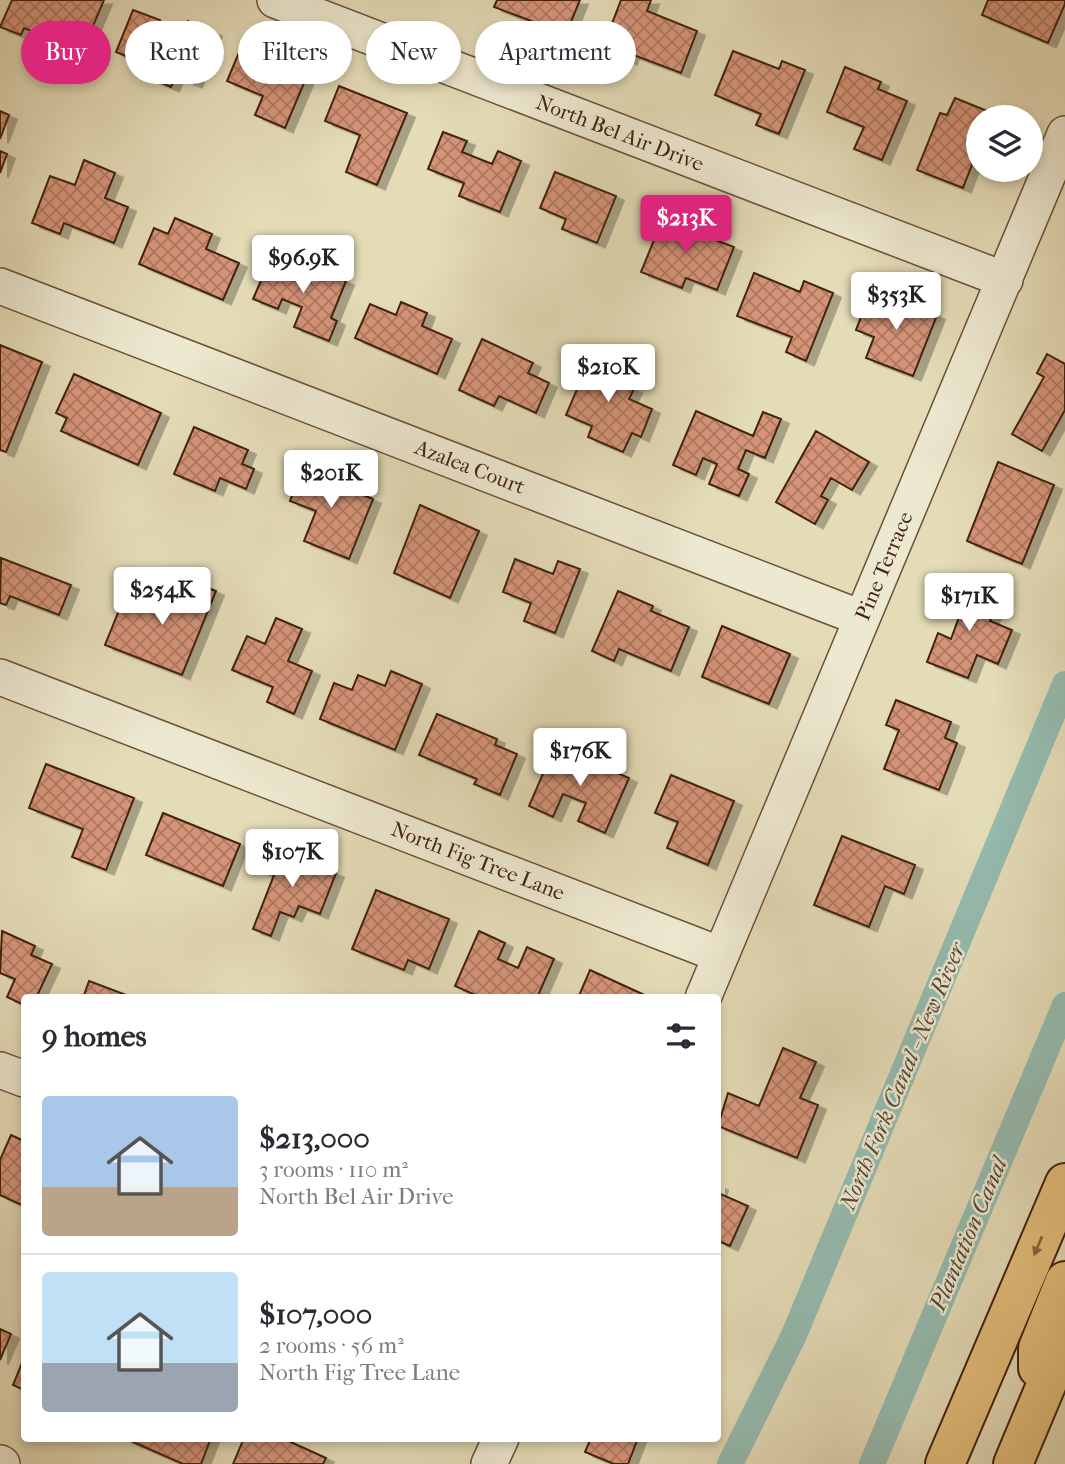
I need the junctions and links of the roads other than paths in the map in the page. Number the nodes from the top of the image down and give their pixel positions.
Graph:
1 (275, 0) edge
2 (1065, 134) edge
3 (1004, 280) junction
4 (0, 286) edge
5 (861, 618) junction
6 (0, 677) edge
7 (721, 954) junction
8 (705, 994) edge
9 (0, 1070) edge
10 (21, 1078) edge
11 (1065, 1183) edge
12 (1065, 1281) edge
13 (1065, 1340) edge
14 (1041, 1401) junction
15 (500, 1442) edge
16 (489, 1464) edge
17 (945, 1464) edge
18 (1013, 1464) edge

1 - 3 street, North Bel Air Drive
2 - 3 street, Pine Terrace
3 - 5 street, Pine Terrace
4 - 5 street, Azalea Court
5 - 7 street, Pine Terrace
6 - 7 street, North Fig Tree Lane
7 - 8 street, Pine Terrace
9 - 10 street
11 -> 17 highway
12 - 14 highway
13 - 14 highway
14 - 18 highway
15 - 16 street

